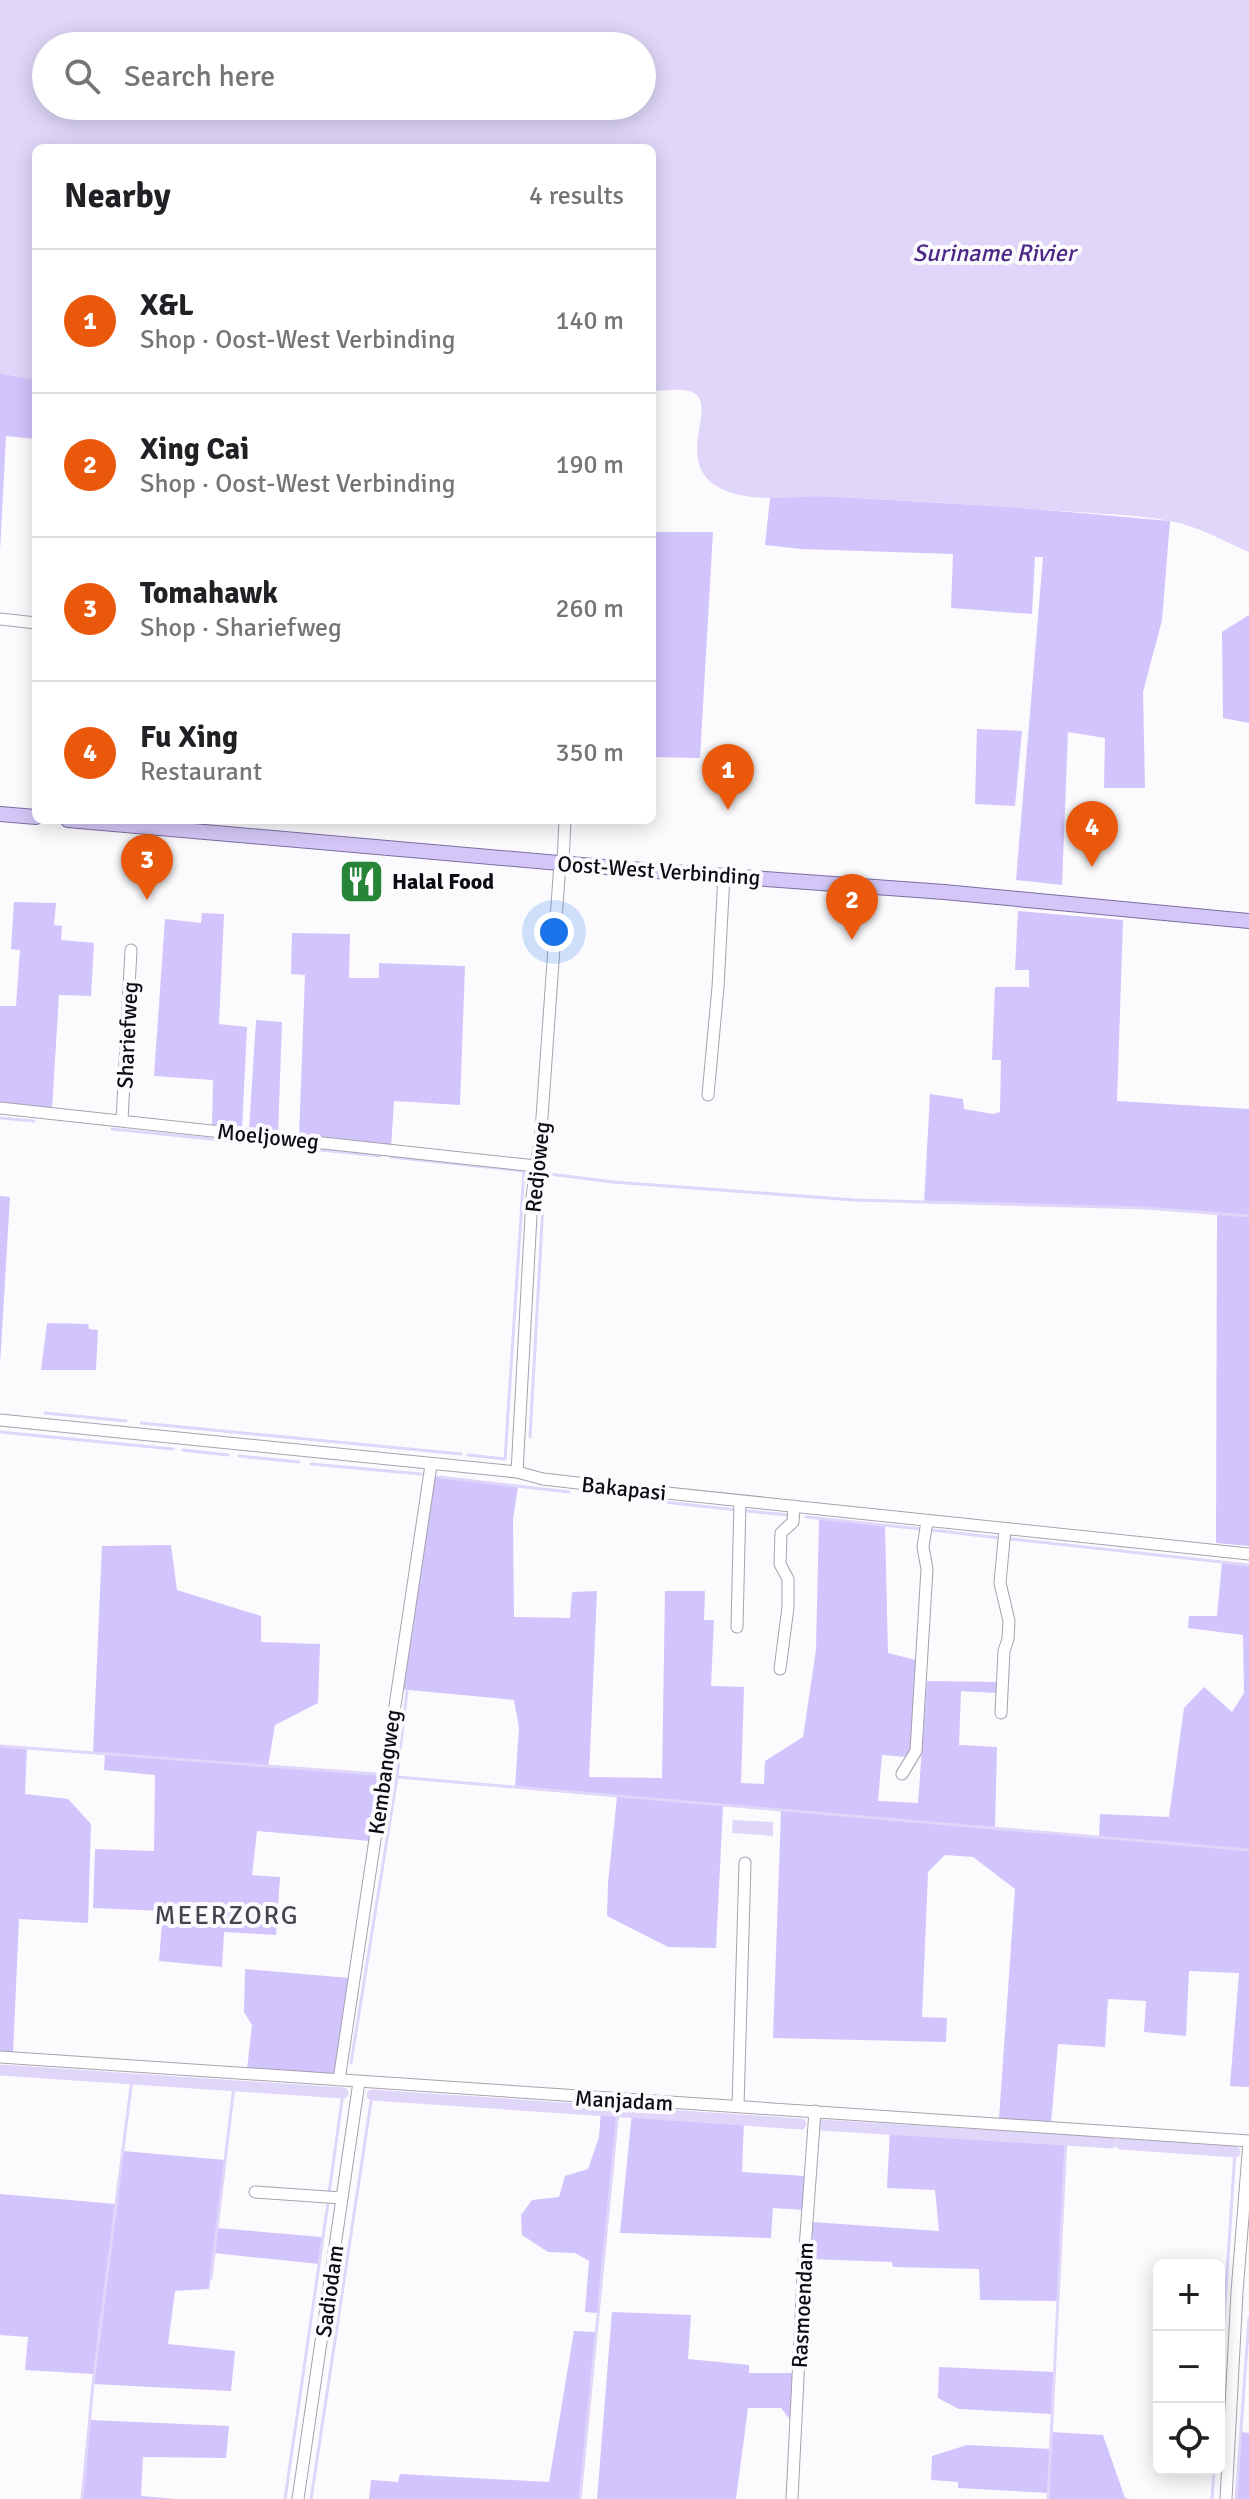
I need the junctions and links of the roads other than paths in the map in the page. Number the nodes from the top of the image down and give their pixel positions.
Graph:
1 (0, 619) edge
2 (32, 623) edge
3 (0, 814) edge
4 (32, 817) edge
5 (114, 824) edge
6 (565, 824) edge
7 (562, 863) junction
8 (724, 875) junction
9 (1249, 921) edge
10 (131, 950) dead end
11 (708, 1095) dead end
12 (0, 1108) edge
13 (122, 1120) junction
14 (536, 1166) junction
15 (0, 1420) edge
16 (431, 1465) junction
17 (517, 1472) junction
18 (740, 1501) junction
19 (794, 1506) junction
20 (927, 1521) junction
21 (1005, 1529) junction
22 (1249, 1554) edge
23 (737, 1627) dead end
24 (780, 1669) dead end
25 (1001, 1713) dead end
26 (902, 1774) dead end
27 (745, 1863) dead end
28 (0, 2057) edge
29 (339, 2080) junction
30 (359, 2082) junction
31 (738, 2106) junction
32 (815, 2111) junction
33 (1249, 2142) edge
34 (255, 2192) dead end
35 (342, 2198) junction
36 (1243, 2292) edge
37 (298, 2499) edge
38 (792, 2499) edge
39 (1226, 2499) edge

1 - 2 street
3 - 4 main road
5 - 7 main road, Oost-West Verbinding
6 - 7 street, Redjoweg
7 - 8 main road, Oost-West Verbinding
7 - 14 street, Redjoweg
8 - 9 main road, Oost-West Verbinding
8 - 11 street
10 - 13 street, Shariefweg
12 - 13 street, Moeljoweg
13 - 14 street, Moeljoweg
14 - 17 street, Redjoweg
15 - 16 street, Bakapasi
16 - 17 street, Bakapasi
16 - 29 street, Kembangweg
17 - 18 street, Bakapasi
18 - 19 street, Bakapasi
18 - 23 street
19 - 20 street, Bakapasi
19 - 24 street
20 - 21 street, Bakapasi
20 - 26 street
21 - 22 street, Bakapasi
21 - 25 street
27 - 31 street
28 - 29 street, Manjadam
29 - 30 street, Manjadam
30 - 31 street, Manjadam
30 - 35 street, Sadiodam
31 - 32 street, Manjadam
32 - 33 street, Manjadam
32 - 38 street, Rasmoendam
33 - 36 street
34 - 35 street
35 - 37 street, Sadiodam
36 - 39 street

